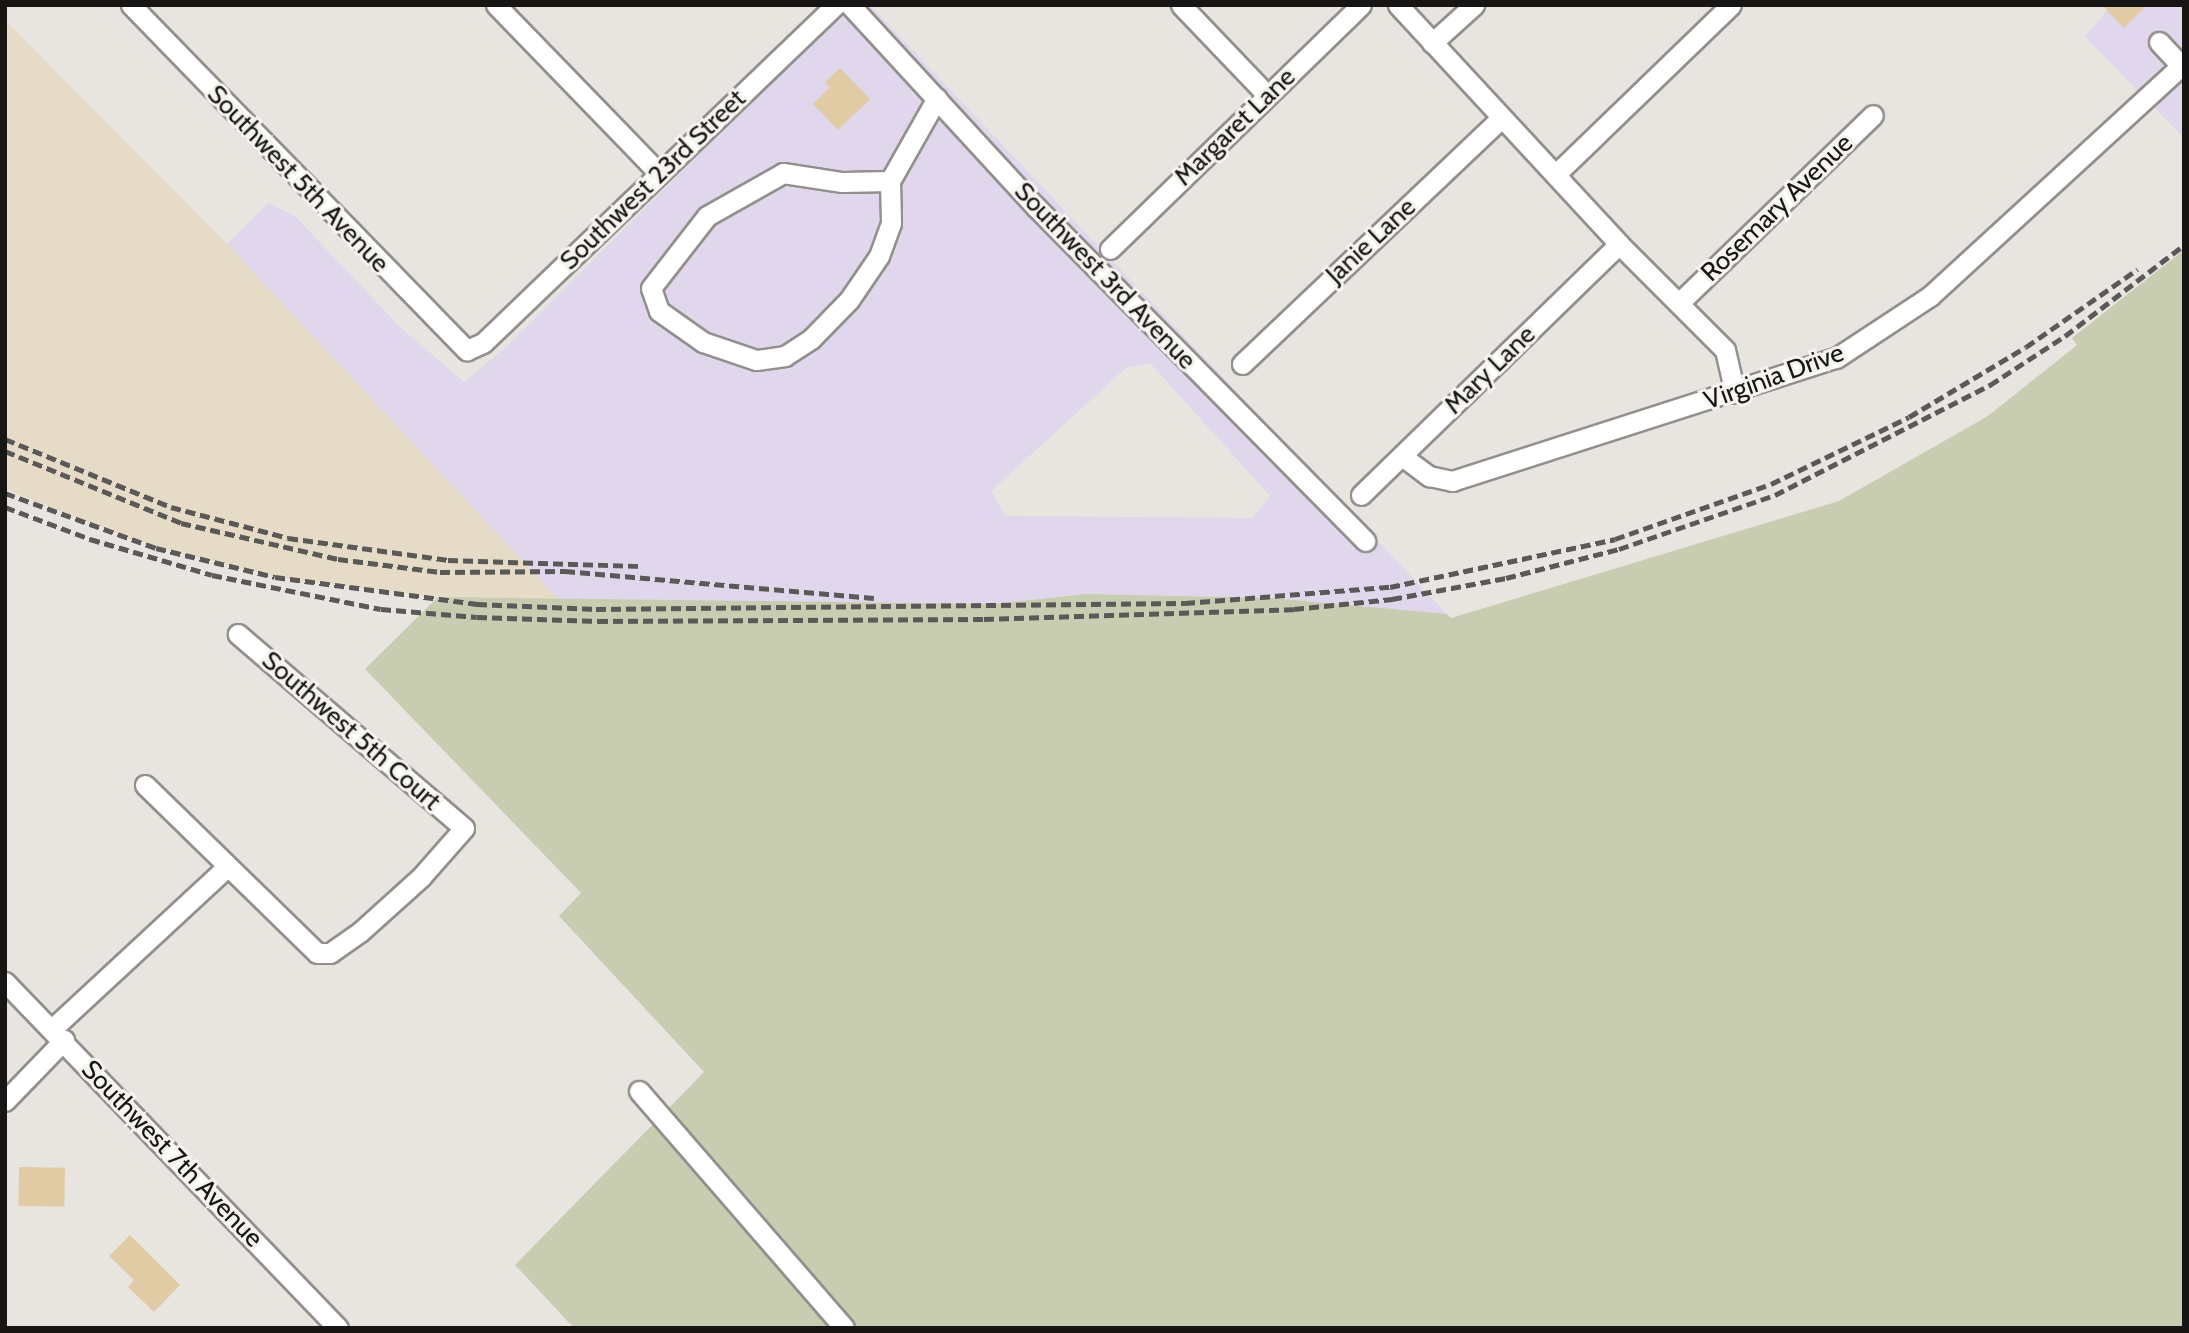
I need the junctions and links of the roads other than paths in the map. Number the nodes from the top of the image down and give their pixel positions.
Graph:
1 (131, 5) edge
2 (496, 5) edge
3 (835, 5) edge
4 (850, 5) edge
5 (1181, 5) edge
6 (1361, 5) edge
7 (1398, 5) edge
8 (1474, 5) edge
9 (1731, 5) edge
10 (2159, 42) dead end
11 (1432, 43) junction
12 (2182, 64) edge
13 (1267, 95) junction
14 (937, 98) junction
15 (1873, 116) dead end
16 (1502, 118) junction
17 (659, 173) junction
18 (1556, 174) junction
19 (890, 181) junction
20 (1619, 244) junction
21 (1110, 249) dead end
22 (1681, 301) junction
23 (467, 350) joint
24 (1241, 364) dead end
25 (1735, 393) junction
26 (1402, 456) junction
27 (1361, 495) dead end
28 (1365, 541) dead end
29 (238, 634) dead end
30 (145, 785) dead end
31 (226, 867) junction
32 (5, 982) edge
33 (58, 1034) junction
34 (639, 1091) dead end
35 (5, 1101) edge
36 (338, 1328) edge
37 (844, 1328) edge

1 - 23 street, Southwest 5th Avenue
2 - 17 street
3 - 17 street, Southwest 23rd Street
4 - 14 street, Southwest 3rd Avenue
5 - 13 street
6 - 13 street, Margaret Lane
7 - 11 street
8 - 11 street
9 - 18 street
10 - 12 street
11 - 16 street
12 - 25 street, Virginia Drive
13 - 21 street, Margaret Lane
14 - 19 street
14 - 28 street, Southwest 3rd Avenue
15 - 22 street, Rosemary Avenue
16 - 18 street
16 - 24 street, Janie Lane
17 - 23 street, Southwest 23rd Street
18 - 20 street
19 - 19 street
20 - 22 street
20 - 26 street, Mary Lane
22 - 25 street
25 - 26 street, Virginia Drive
26 - 27 street, Mary Lane
29 - 31 street, Southwest 5th Court
30 - 31 street
31 - 33 street
32 - 33 street, Southwest 7th Avenue
33 - 35 street
33 - 36 street, Southwest 7th Avenue
34 - 37 street

